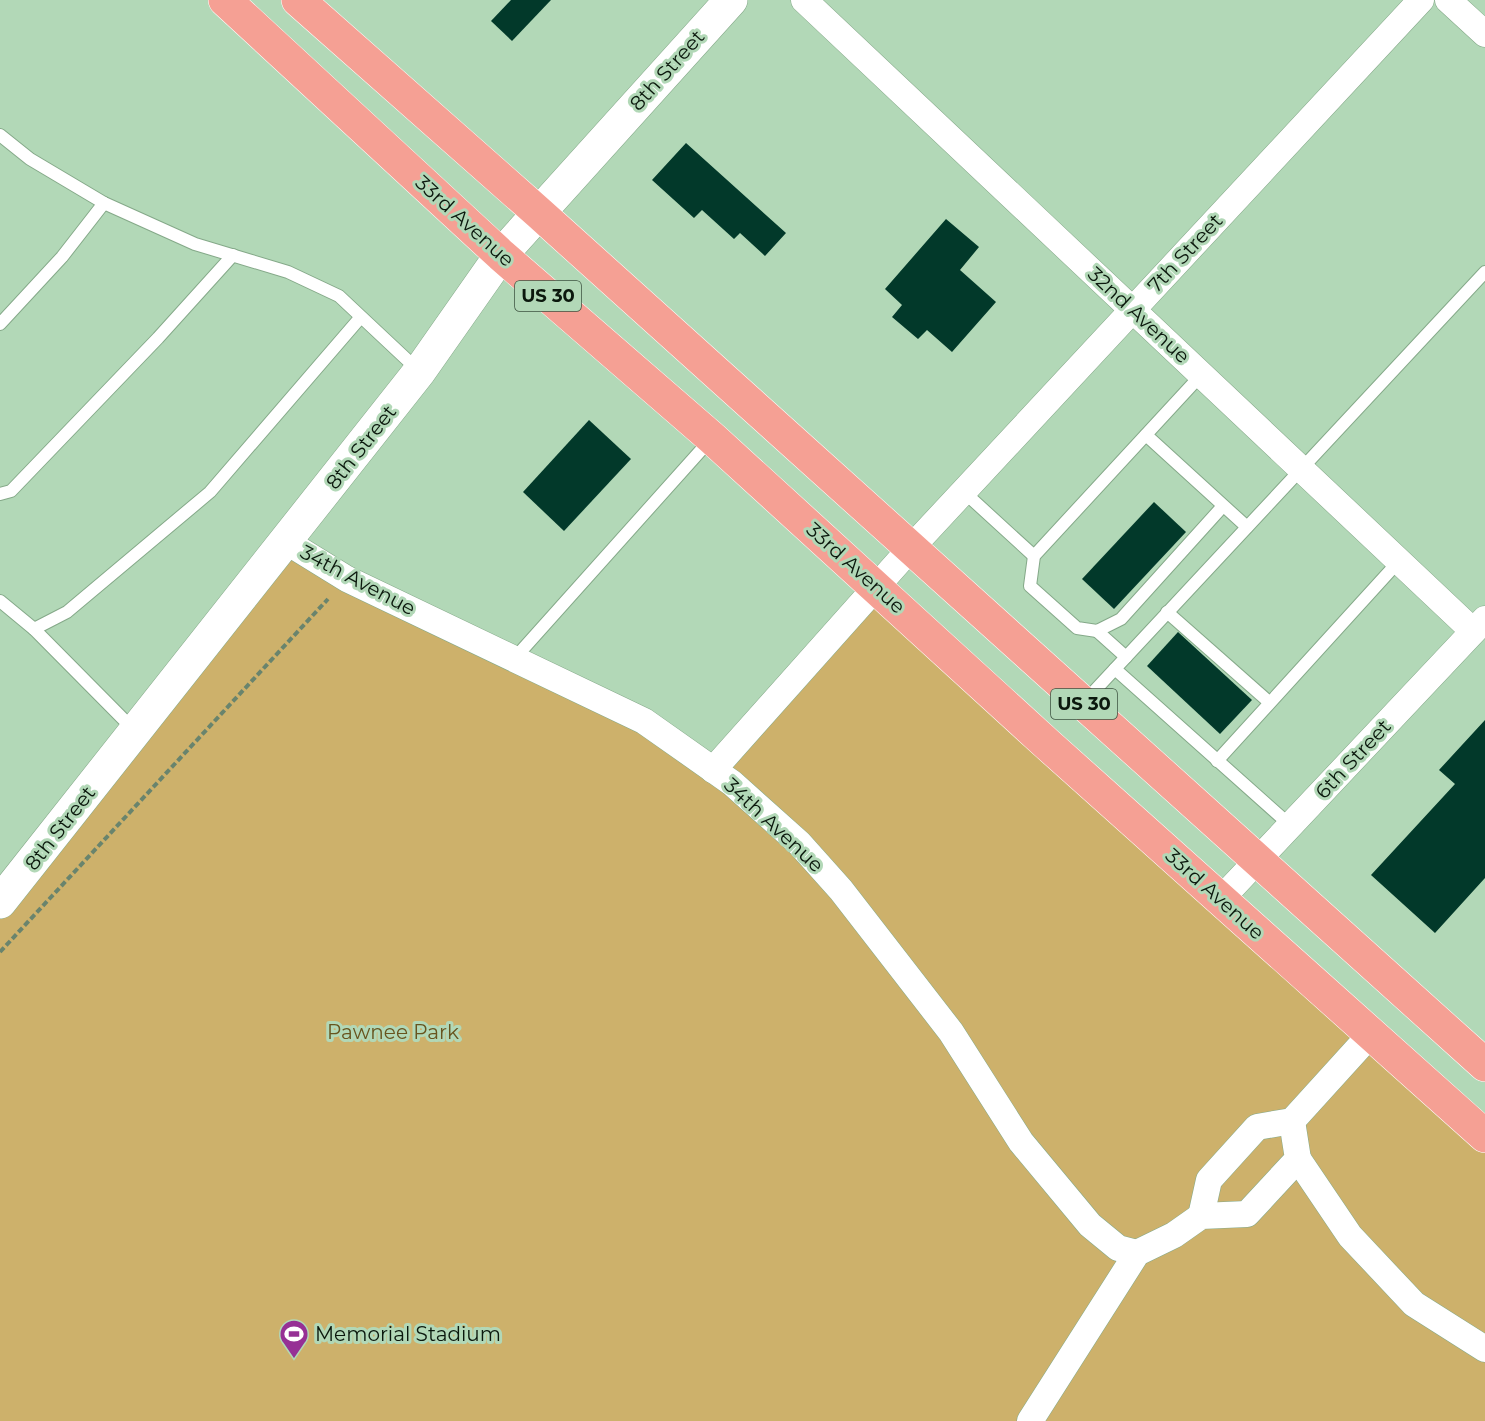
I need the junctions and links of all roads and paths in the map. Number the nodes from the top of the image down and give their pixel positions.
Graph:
1 (225, 0) edge
2 (298, 0) edge
3 (731, 0) edge
4 (804, 0) edge
5 (1421, 0) edge
6 (1448, 0) edge
7 (1485, 34) edge
8 (0, 135) edge
9 (104, 203) junction
10 (539, 213) junction
11 (233, 255) junction
12 (501, 255) junction
13 (1485, 272) edge
14 (1133, 309) junction
15 (360, 318) junction
16 (0, 324) edge
17 (419, 372) junction
18 (1202, 375) junction
19 (1146, 435) junction
20 (712, 438) junction
21 (1302, 468) junction
22 (964, 492) junction
23 (0, 494) edge
24 (1223, 506) junction
25 (1247, 527) junction
26 (286, 542) junction
27 (910, 549) junction
28 (1034, 556) junction
29 (1399, 561) junction
30 (346, 579) junction
31 (877, 586) junction
32 (0, 601) edge
33 (1167, 612) junction
34 (1479, 625) edge
35 (34, 629) junction
36 (1096, 631) junction
37 (1126, 657) junction
38 (514, 659) junction
39 (1115, 669) junction
40 (1269, 702) junction
41 (1083, 703) junction
42 (135, 731) junction
43 (1217, 760) junction
44 (713, 770) junction
45 (1291, 826) junction
46 (1256, 861) junction
47 (1221, 899) junction
48 (0, 902) edge
49 (0, 952) edge
50 (1371, 1034) junction
51 (1485, 1065) edge
52 (1292, 1121) junction
53 (1485, 1136) edge
54 (1298, 1159) junction
55 (1201, 1216) junction
56 (1137, 1253) junction
57 (1485, 1349) edge
58 (1030, 1421) edge

1 - 12 highway, 33rd Avenue / US 30
2 - 10 highway, US 30
3 - 10 street, 8th Street
4 - 14 street, 32nd Avenue
5 - 14 street, 7th Street
6 - 7 street
8 - 9 lane
9 - 11 lane
9 - 16 lane
10 - 12 street, 8th Street
10 - 27 highway, US 30
11 - 15 lane
11 - 23 lane
12 - 17 street, 8th Street
12 - 20 highway, 33rd Avenue / US 30
13 - 21 lane
14 - 18 street, 32nd Avenue
14 - 22 street, 7th Street
15 - 17 lane
15 - 35 lane
17 - 26 street, 8th Street
18 - 19 lane
18 - 21 street, 32nd Avenue
19 - 24 lane
19 - 28 lane
20 - 31 highway, 33rd Avenue / US 30
20 - 38 lane
21 - 25 lane
21 - 29 street, 32nd Avenue
22 - 27 street, 7th Street
22 - 28 lane
24 - 25 lane
24 - 36 lane
25 - 33 lane
26 - 30 street, 34th Avenue
26 - 42 street, 8th Street
27 - 31 street, 7th Street
27 - 41 highway, US 30
28 - 36 lane
29 - 34 street, 32nd Avenue
29 - 40 lane
30 - 38 street, 34th Avenue
30 - 49 path
31 - 44 street, 7th Street
31 - 47 highway, 33rd Avenue / US 30
32 - 35 lane
33 - 37 lane
33 - 40 lane
34 - 45 street, 6th Street
35 - 42 lane
36 - 37 lane
37 - 39 lane
38 - 44 street, 34th Avenue
39 - 41 lane
39 - 43 lane
40 - 43 lane
41 - 46 highway, US 30
42 - 48 street, 8th Street
43 - 45 lane
44 - 56 street, 34th Avenue
45 - 46 street, 6th Street
46 - 47 street, 6th Street
46 - 51 highway, US 30
47 - 50 highway, 33rd Avenue / US 30
50 - 52 street
50 - 53 highway, 33rd Avenue / US 30
52 - 54 street
52 - 55 street
54 - 55 street
54 - 57 street
55 - 56 street
56 - 58 street

